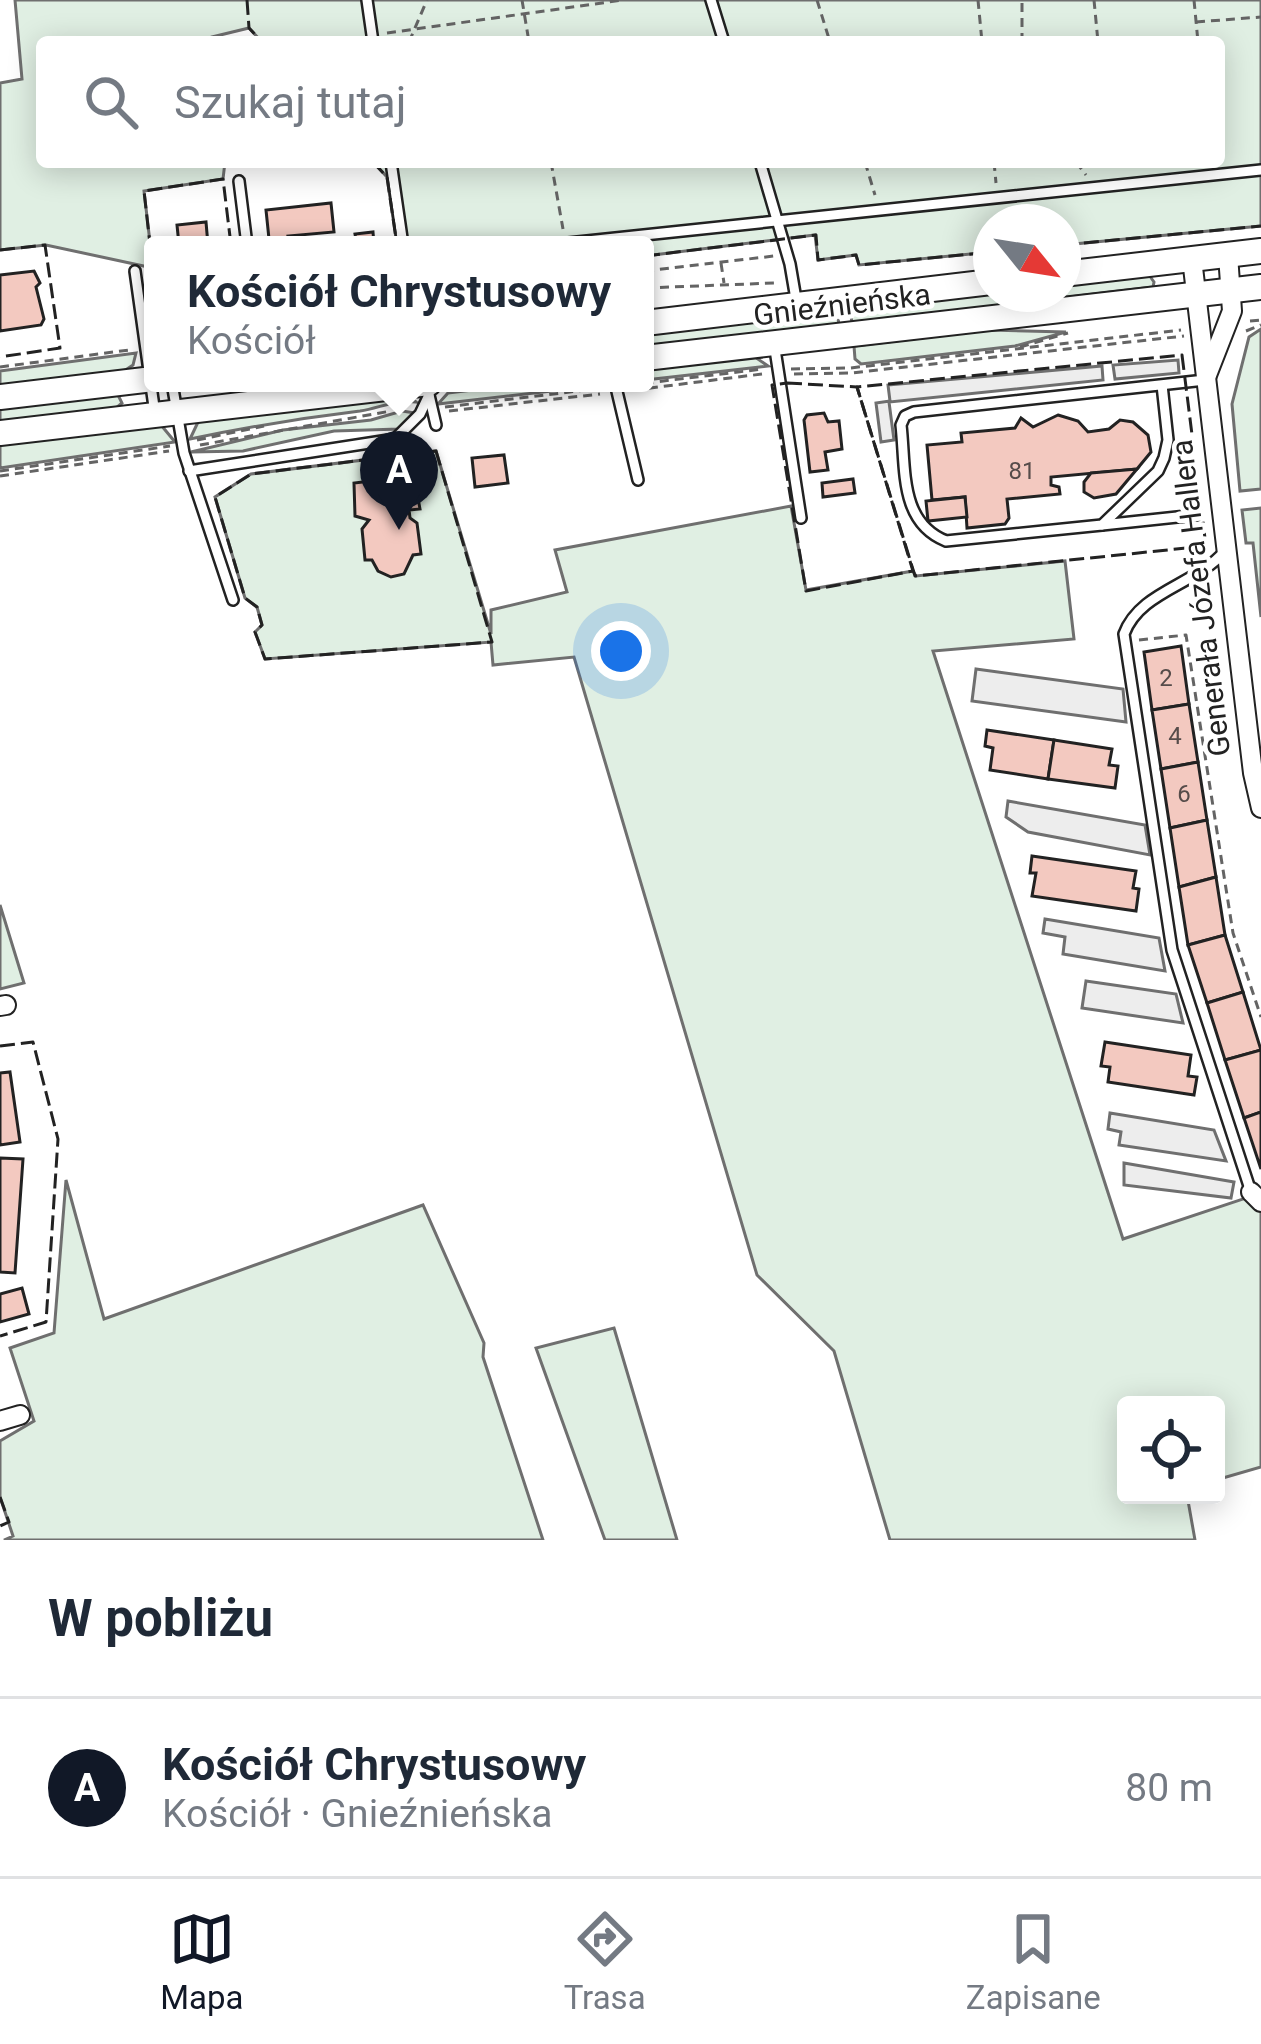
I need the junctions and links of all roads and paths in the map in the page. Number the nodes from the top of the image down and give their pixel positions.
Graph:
1 (367, 0) edge
2 (428, 0) edge
3 (522, 0) edge
4 (623, 0) edge
5 (711, 0) edge
6 (817, 0) edge
7 (978, 0) edge
8 (1022, 0) edge
9 (1094, 0) edge
10 (1194, 0) edge
11 (524, 14) junction
12 (1261, 17) edge
13 (1196, 22) junction
14 (415, 30) junction
15 (373, 36) edge
16 (384, 36) edge
17 (412, 36) edge
18 (528, 36) edge
19 (722, 36) edge
20 (828, 36) edge
21 (981, 36) edge
22 (1022, 36) edge
23 (1098, 36) edge
24 (1197, 36) edge
25 (392, 168) edge
26 (552, 168) edge
27 (762, 168) edge
28 (868, 168) edge
29 (995, 168) edge
30 (1261, 170) edge
31 (238, 181) dead end
32 (998, 196) junction
33 (879, 208) junction
34 (777, 218) junction
35 (247, 236) edge
36 (402, 236) edge
37 (565, 236) edge
38 (625, 236) edge
39 (1261, 251) edge
40 (787, 254) junction
41 (1228, 255) junction
42 (1192, 259) junction
43 (654, 270) edge
44 (135, 271) dead end
45 (1081, 272) edge
46 (973, 284) edge
47 (1261, 287) edge
48 (1232, 291) junction
49 (1196, 295) junction
50 (797, 305) junction
51 (144, 314) edge
52 (654, 322) edge
53 (1166, 322) dead end
54 (1066, 334) dead end
55 (774, 344) junction
56 (135, 350) dead end
57 (1014, 354) junction
58 (654, 357) edge
59 (850, 365) dead end
60 (0, 367) edge
61 (850, 373) junction
62 (770, 374) dead end
63 (786, 374) dead end
64 (1205, 380) junction
65 (144, 382) edge
66 (654, 385) edge
67 (1162, 385) junction
68 (161, 392) edge
69 (161, 392) edge
70 (378, 392) edge
71 (427, 392) edge
72 (430, 392) edge
73 (593, 392) edge
74 (617, 392) edge
75 (0, 397) edge
76 (402, 409) dead end
77 (439, 412) dead end
78 (165, 413) junction
79 (436, 425) dead end
80 (0, 433) edge
81 (190, 447) dead end
82 (176, 450) dead end
83 (189, 471) junction
84 (0, 476) edge
85 (638, 480) dead end
86 (1196, 515) dead end
87 (801, 518) dead end
88 (1102, 525) junction
89 (1226, 550) junction
90 (233, 600) dead end
91 (1125, 641) junction
92 (1261, 808) edge
93 (1261, 1017) edge
94 (1256, 1197) edge

1 - 15 lane
2 - 14 path
3 - 11 path
4 - 11 path
5 - 19 lane
6 - 20 path
7 - 21 path
8 - 22 path
9 - 23 path
10 - 13 path
11 - 14 path
11 - 18 path
12 - 13 path
13 - 24 path
14 - 16 path
14 - 17 path
25 - 36 lane
26 - 37 path
27 - 34 lane
28 - 33 path
29 - 32 path
30 - 32 lane
31 - 35 lane
32 - 33 lane
33 - 34 lane
34 - 38 lane
34 - 40 lane
39 - 41 main road
40 - 43 path
40 - 50 lane
41 - 42 main road
41 - 48 street, Generała Józefa Hallera
42 - 45 main road
42 - 49 street, Generała Józefa Hallera
44 - 51 lane
46 - 50 main road, Gnieźnieńska
47 - 48 main road, Gnieźnieńska
48 - 49 main road, Gnieźnieńska
48 - 64 street, Generała Józefa Hallera
49 - 55 main road, Gnieźnieńska
49 - 64 street, Generała Józefa Hallera
50 - 52 main road, Gnieźnieńska
53 - 57 path
54 - 57 path
55 - 58 main road, Gnieźnieńska
55 - 87 lane
56 - 60 path
57 - 61 path
59 - 61 path
61 - 63 path
62 - 66 path
64 - 67 lane
64 - 89 street, Generała Józefa Hallera
65 - 75 main road
67 - 88 lane
67 - 88 lane
68 - 78 lane
69 - 78 lane
70 - 78 main road
71 - 83 lane
72 - 79 lane
73 - 77 path
74 - 85 lane
76 - 81 path
78 - 80 main road
78 - 83 lane
82 - 84 path
83 - 90 lane
86 - 88 lane
89 - 91 lane
89 - 92 street, Generała Józefa Hallera
91 - 93 path
91 - 94 lane

